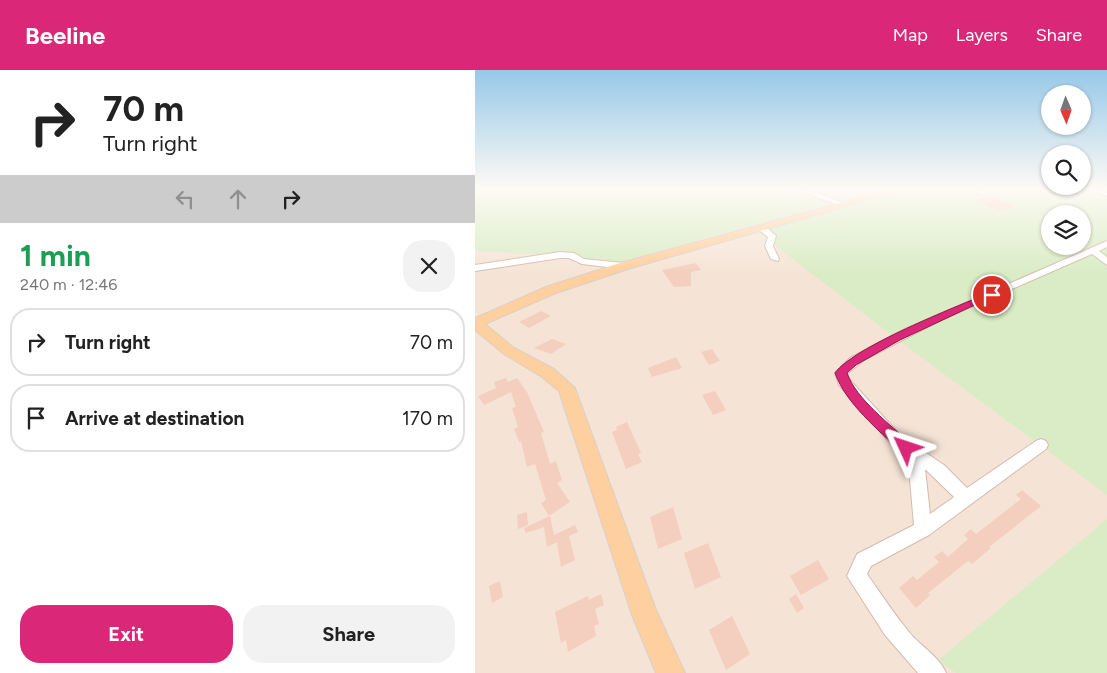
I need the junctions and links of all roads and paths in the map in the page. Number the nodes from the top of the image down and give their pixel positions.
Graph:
1 (795, 217) edge
2 (761, 227) junction
3 (1107, 244) edge
4 (1093, 250) junction
5 (775, 259) dead end
6 (1107, 262) edge
7 (624, 266) junction
8 (475, 268) edge
9 (475, 323) edge
10 (1041, 445) dead end
11 (916, 456) junction
12 (967, 499) junction
13 (923, 529) junction
14 (671, 673) edge
15 (935, 673) edge

1 - 2 main road
2 - 5 street
2 - 7 main road
3 - 4 street
4 - 6 street
4 - 11 street
7 - 8 street
7 - 9 main road
9 - 14 main road
10 - 12 street
11 - 12 street
11 - 13 street
12 - 13 street
13 - 15 street

